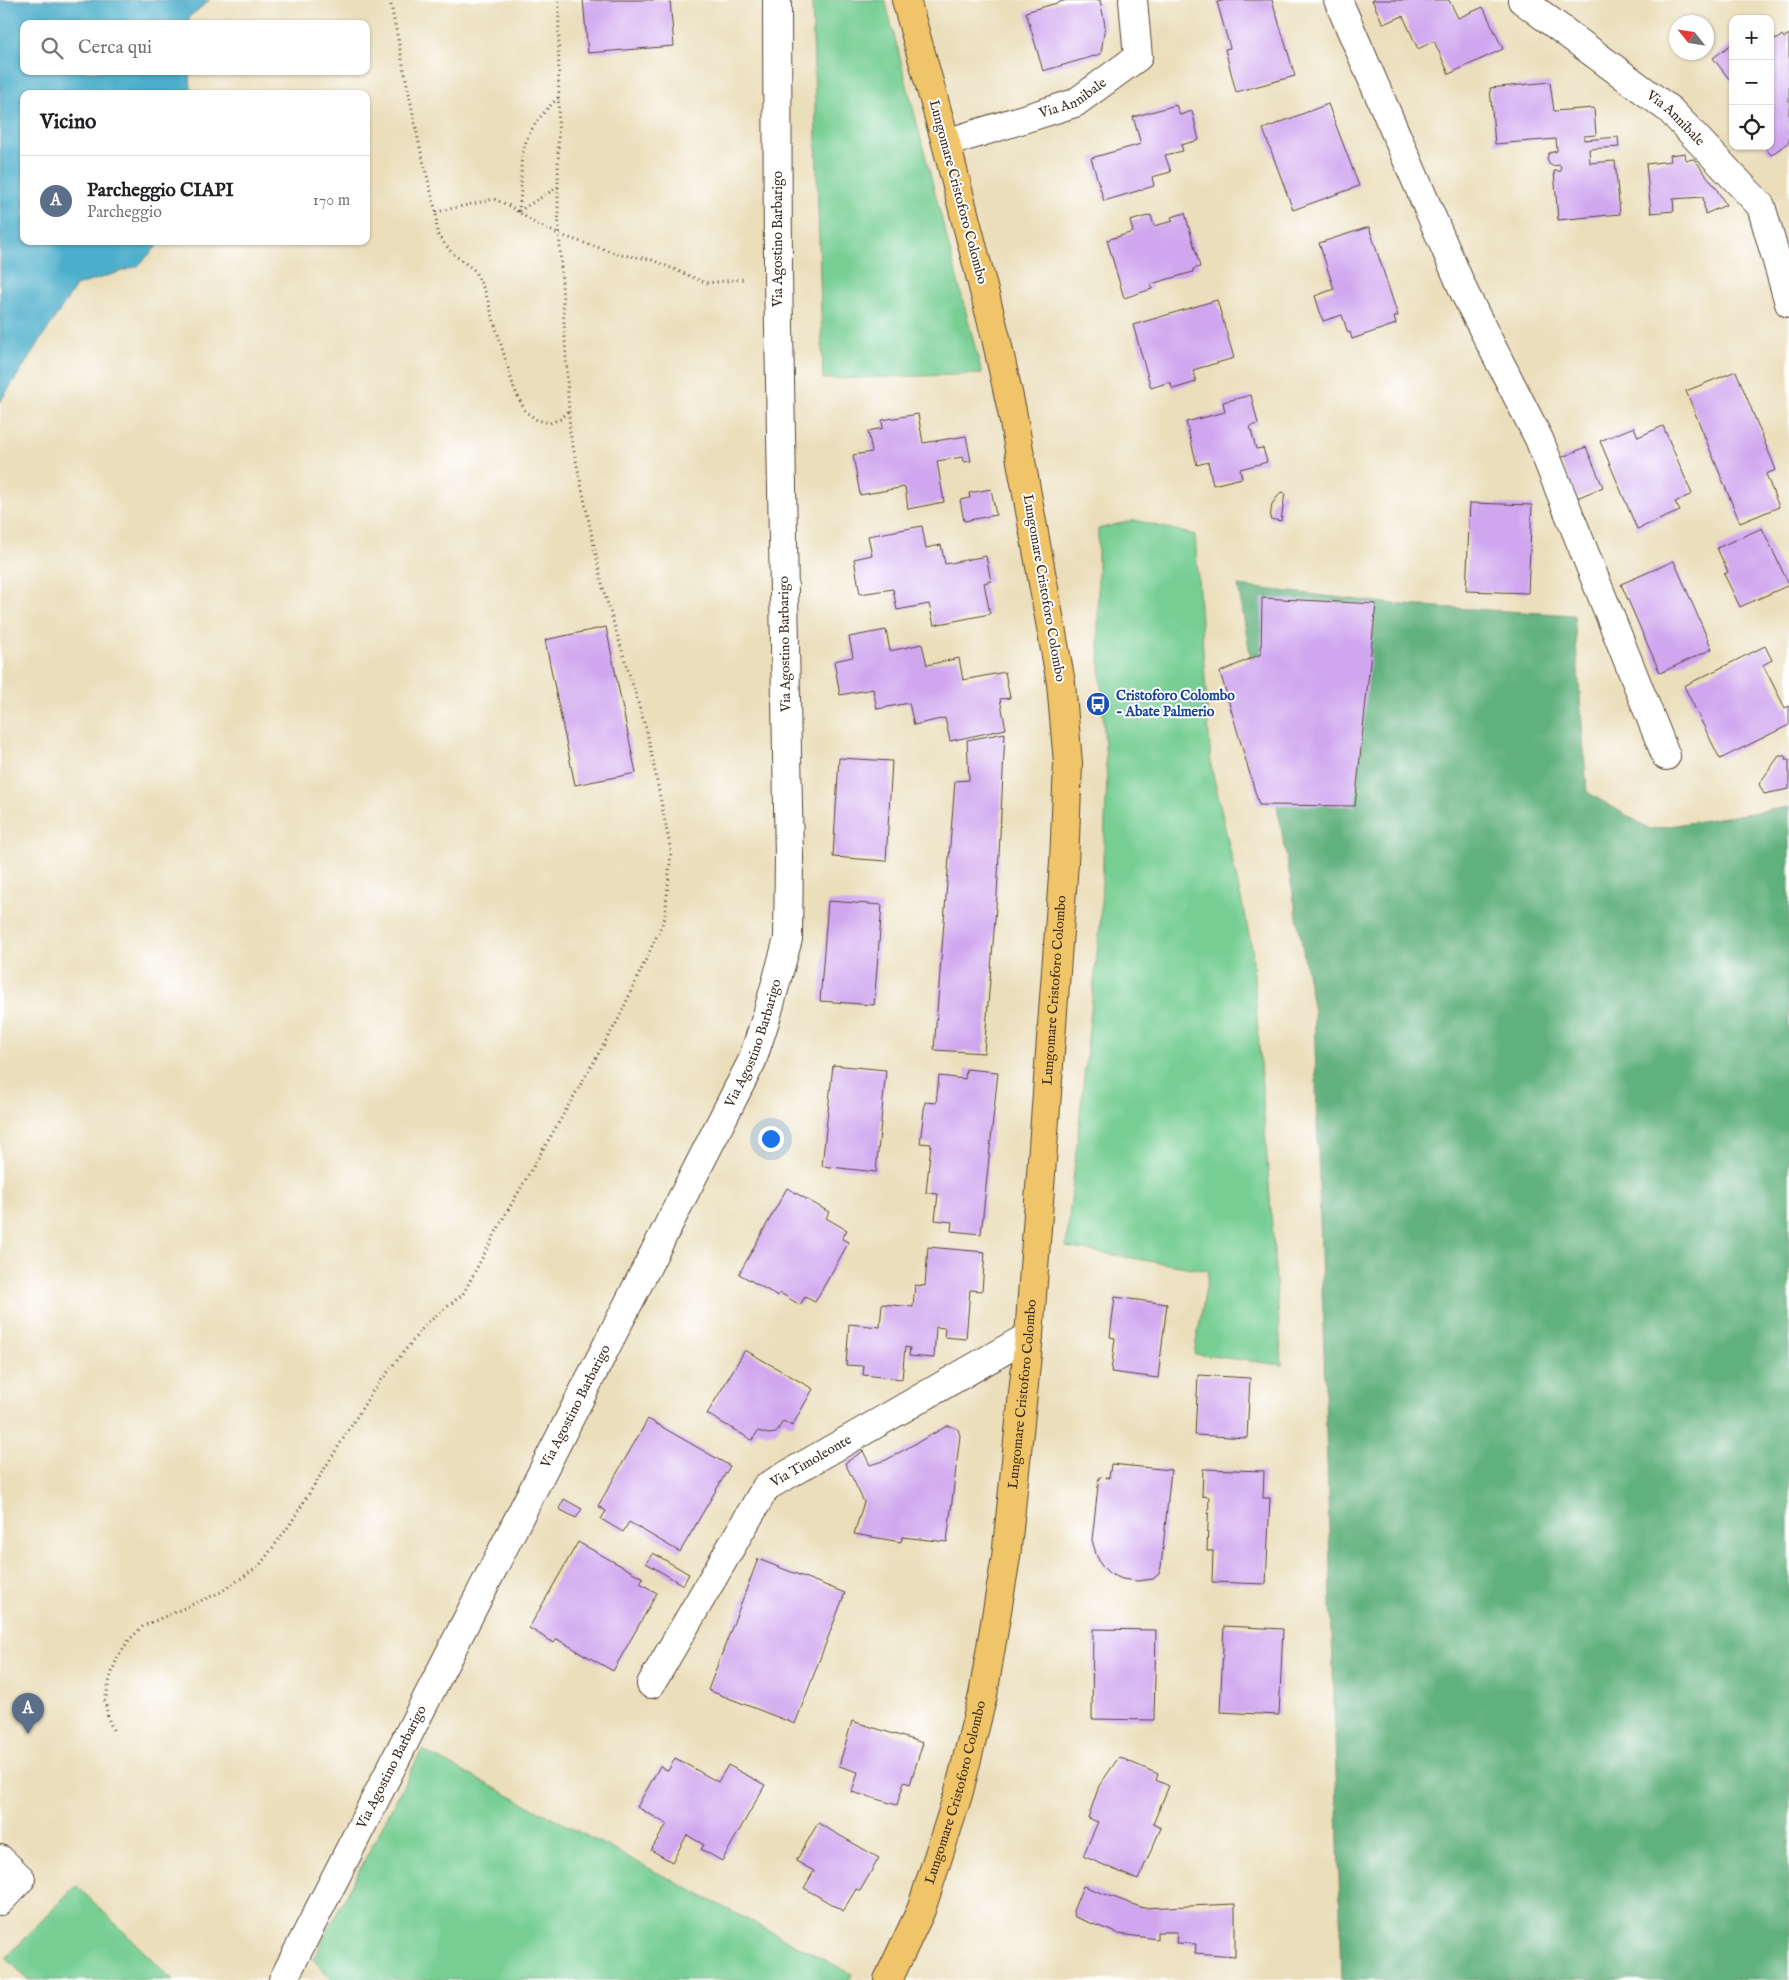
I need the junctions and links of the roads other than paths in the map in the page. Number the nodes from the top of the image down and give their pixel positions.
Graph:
1 (777, 0) edge
2 (906, 0) edge
3 (1133, 0) edge
4 (1338, 0) edge
5 (1522, 0) edge
6 (946, 143) junction
7 (1789, 303) edge
8 (1666, 756) dead end
9 (1028, 1336) junction
10 (651, 1684) dead end
11 (0, 1859) edge
12 (0, 1900) edge
13 (290, 1977) edge
14 (888, 1980) edge

1 - 13 street, Via Agostino Barbarigo
2 - 6 main road, Lungomare Cristoforo Colombo
3 - 6 street, Via Annibale
4 - 8 street
5 - 7 street, Via Annibale
6 - 9 main road, Lungomare Cristoforo Colombo
9 - 10 street, Via Timoleonte
9 - 14 main road, Lungomare Cristoforo Colombo
11 - 12 street

